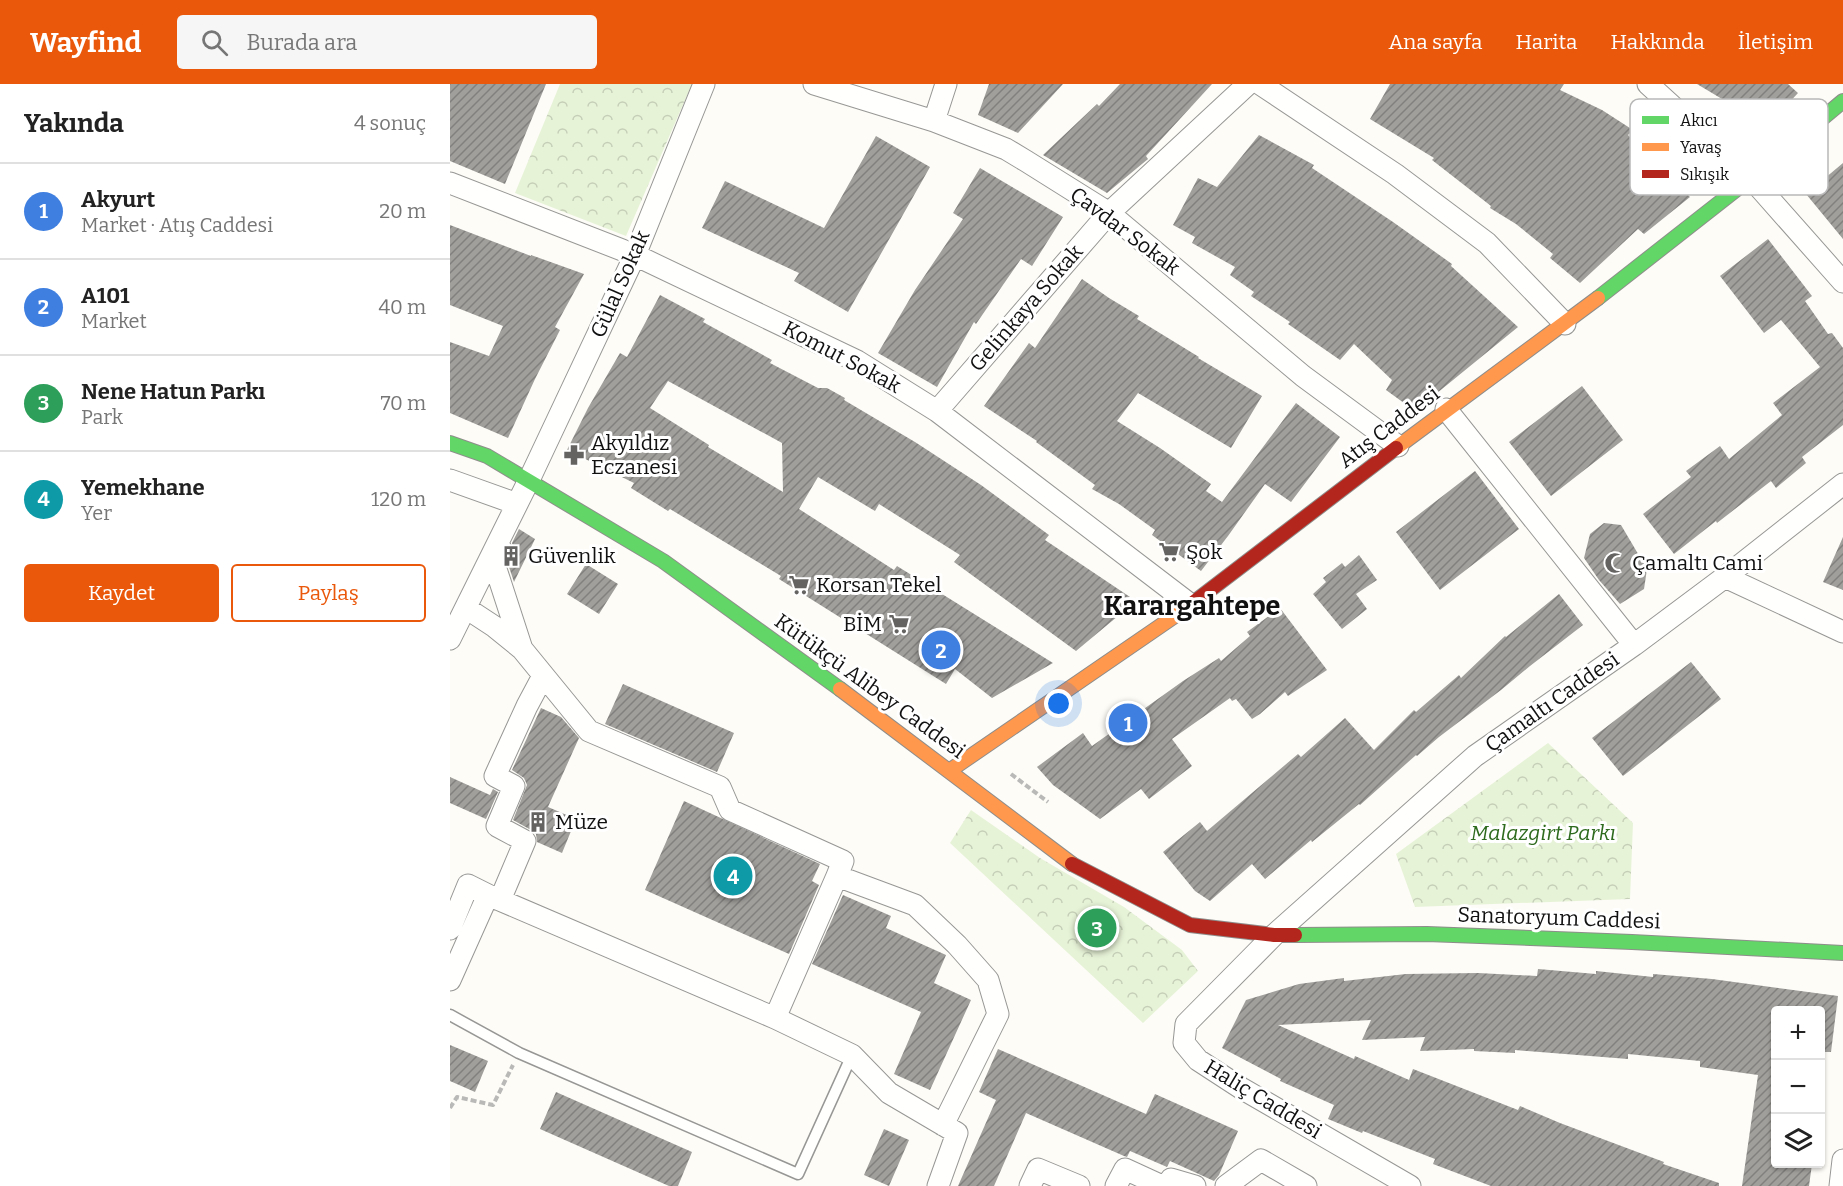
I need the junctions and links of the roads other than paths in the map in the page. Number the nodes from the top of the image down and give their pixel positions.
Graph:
1 (704, 84) edge
2 (814, 84) edge
3 (946, 84) edge
4 (1248, 84) edge
5 (1260, 84) edge
6 (1648, 84) edge
7 (1664, 99) edge
8 (1843, 101) edge
9 (1828, 114) edge
10 (934, 121) junction
11 (450, 183) edge
12 (1729, 195) edge
13 (1766, 195) edge
14 (1109, 213) junction
15 (635, 255) junction
16 (1843, 282) edge
17 (1565, 324) junction
18 (1446, 409) junction
19 (937, 411) junction
20 (450, 443) edge
21 (1398, 446) junction
22 (450, 480) edge
23 (529, 480) junction
24 (1843, 484) edge
25 (517, 504) junction
26 (510, 532) dead end
27 (1725, 577) junction
28 (1191, 605) junction
29 (466, 608) junction
30 (1843, 632) edge
31 (450, 639) edge
32 (1634, 645) junction
33 (522, 649) junction
34 (543, 676) junction
35 (949, 771) junction
36 (837, 876) junction
37 (494, 897) junction
38 (450, 929) edge
39 (1274, 935) junction
40 (1843, 953) edge
41 (450, 980) edge
42 (450, 1015) edge
43 (775, 1018) junction
44 (852, 1055) junction
45 (943, 1125) junction
46 (1843, 1160) edge
47 (1167, 1184) edge
48 (938, 1186) edge
49 (1030, 1186) edge
50 (1079, 1186) edge
51 (1116, 1186) edge
52 (1195, 1186) edge
53 (1226, 1186) edge
54 (1306, 1186) edge
55 (1410, 1186) edge
56 (1840, 1186) edge

1 - 15 street, Gülal Sokak
2 - 10 street, Çavdar Sokak
3 - 10 street
4 - 14 street, Gelinkaya Sokak
5 - 17 street
6 - 7 street
8 - 9 main road, Atış Caddesi
10 - 14 street, Çavdar Sokak
11 - 15 street, Komut Sokak
12 - 17 main road, Atış Caddesi
13 - 16 street
14 - 19 street, Gelinkaya Sokak
14 - 21 street, Çavdar Sokak
15 - 19 street, Komut Sokak
15 - 23 street, Gülal Sokak
17 - 18 main road, Atış Caddesi
18 - 21 main road, Atış Caddesi
18 - 32 street
19 - 28 street, Komut Sokak
20 - 23 main road, Kütükçü Alibey Caddesi
21 - 28 main road, Atış Caddesi
22 - 25 street
23 - 25 street, Gülal Sokak
23 - 35 main road, Kütükçü Alibey Caddesi
24 - 27 street, Çamaltı Caddesi
25 - 29 street, Gülal Sokak
26 - 33 street
27 - 30 street
27 - 32 street, Çamaltı Caddesi
28 - 35 main road, Atış Caddesi
29 - 31 street, Gülal Sokak
29 - 33 street
32 - 39 street, Çamaltı Caddesi
33 - 34 street
34 - 36 street
34 - 37 street
35 - 39 main road, Kütükçü Alibey Caddesi
36 - 43 street
36 - 45 street
37 - 38 street
37 - 41 street
37 - 43 street
39 - 40 main road, Sanatoryum Caddesi
39 - 55 street, Haliç Caddesi
42 - 44 lane
43 - 44 street
44 - 45 street
45 - 48 street
46 - 56 street
47 - 51 street
47 - 52 street
49 - 50 street
53 - 54 street

